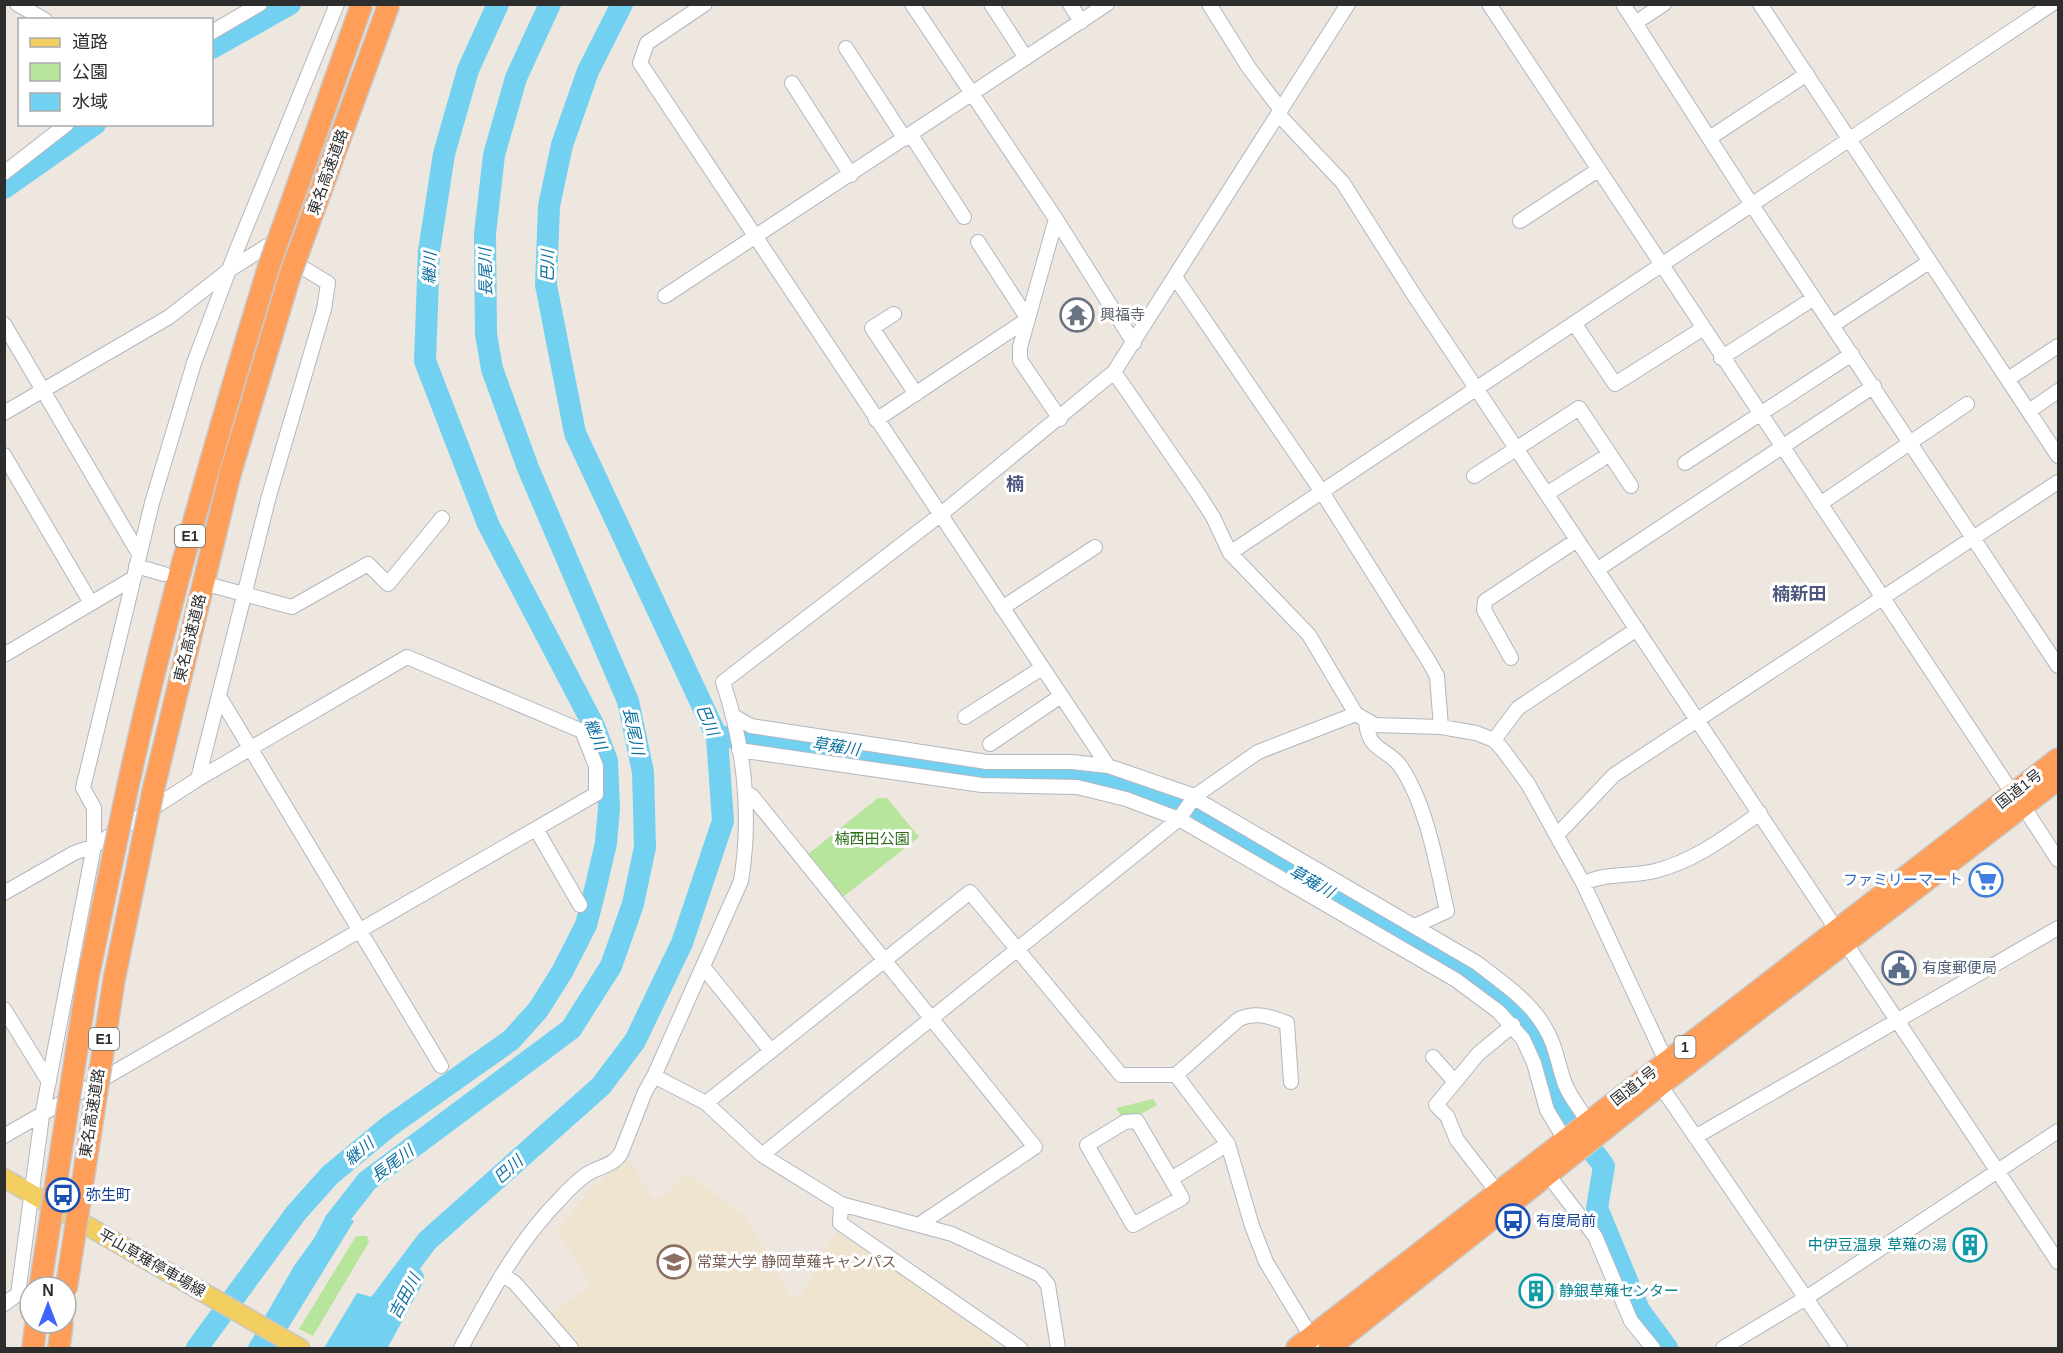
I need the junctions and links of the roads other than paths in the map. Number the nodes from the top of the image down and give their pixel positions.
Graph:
1 (16, 4) edge
2 (260, 4) edge
3 (337, 4) edge
4 (362, 4) edge
5 (389, 4) edge
6 (705, 4) edge
7 (912, 4) edge
8 (991, 4) edge
9 (1070, 4) edge
10 (1107, 4) edge
11 (1209, 4) edge
12 (1348, 4) edge
13 (1489, 4) edge
14 (1623, 4) edge
15 (1664, 4) edge
16 (1760, 4) edge
17 (2053, 8) edge
18 (41, 18) edge
19 (1081, 22) junction
20 (1635, 23) junction
21 (213, 31) edge
22 (846, 48) dead end
23 (1026, 58) junction
24 (1807, 74) junction
25 (792, 83) dead end
26 (972, 94) junction
27 (1280, 112) junction
28 (64, 126) edge
29 (908, 137) junction
30 (1711, 137) junction
31 (1849, 141) junction
32 (1598, 171) junction
33 (4, 173) edge
34 (851, 175) junction
35 (1752, 205) junction
36 (964, 217) dead end
37 (1056, 219) junction
38 (1520, 221) dead end
39 (755, 239) junction
40 (978, 242) dead end
41 (1929, 262) junction
42 (1660, 265) junction
43 (229, 270) junction
44 (1175, 277) junction
45 (665, 296) dead end
46 (1814, 298) junction
47 (894, 314) dead end
48 (1028, 319) junction
49 (1574, 323) junction
50 (4, 324) edge
51 (1833, 325) junction
52 (1702, 329) junction
53 (1134, 343) junction
54 (2058, 346) edge
55 (1852, 354) junction
56 (1721, 358) junction
57 (1114, 372) junction
58 (2008, 379) junction
59 (1874, 386) junction
60 (1478, 388) junction
61 (2058, 391) edge
62 (43, 392) junction
63 (916, 394) junction
64 (1967, 404) dead end
65 (2029, 411) junction
66 (4, 413) edge
67 (1760, 415) junction
68 (1060, 419) junction
69 (876, 420) junction
70 (1912, 442) junction
71 (1517, 447) junction
72 (1781, 447) junction
73 (1610, 454) junction
74 (4, 455) edge
75 (2058, 456) edge
76 (1685, 463) dead end
77 (1474, 476) dead end
78 (2058, 482) edge
79 (1631, 486) dead end
80 (1322, 492) junction
81 (1548, 493) junction
82 (1820, 504) junction
83 (940, 515) junction
84 (442, 518) dead end
85 (1972, 538) junction
86 (1577, 540) junction
87 (1095, 547) dead end
88 (1230, 553) junction
89 (136, 566) junction
90 (1598, 569) junction
91 (164, 574) dead end
92 (214, 586) dead end
93 (244, 594) junction
94 (1883, 597) junction
95 (92, 603) junction
96 (1002, 608) junction
97 (1637, 629) junction
98 (4, 655) edge
99 (1511, 658) dead end
100 (2058, 666) edge
101 (1042, 668) junction
102 (219, 696) junction
103 (1061, 696) junction
104 (735, 717) junction
105 (965, 717) dead end
106 (1361, 718) junction
107 (1696, 719) junction
108 (1441, 727) junction
109 (1494, 740) junction
110 (990, 744) dead end
111 (251, 749) junction
112 (739, 750) junction
113 (2058, 759) edge
114 (1108, 766) junction
115 (198, 779) junction
116 (2058, 779) edge
117 (746, 793) junction
118 (1194, 797) junction
119 (2018, 800) junction
120 (1760, 813) junction
121 (1179, 819) junction
122 (536, 829) junction
123 (1557, 835) junction
124 (94, 846) junction
125 (2058, 860) edge
126 (1583, 883) junction
127 (4, 893) edge
128 (1365, 897) junction
129 (579, 905) dead end
130 (1353, 918) junction
131 (1415, 926) junction
132 (2058, 928) edge
133 (360, 932) junction
134 (1842, 936) junction
135 (1018, 950) junction
136 (885, 960) junction
137 (704, 968) junction
138 (4, 1009) edge
139 (933, 1019) junction
140 (1898, 1021) junction
141 (1513, 1025) junction
142 (771, 1052) junction
143 (1433, 1057) dead end
144 (1666, 1061) junction
145 (441, 1066) dead end
146 (1176, 1075) junction
147 (654, 1076) junction
148 (49, 1082) junction
149 (1291, 1082) dead end
150 (1455, 1082) junction
151 (1660, 1085) junction
152 (706, 1103) junction
153 (42, 1116) junction
154 (1588, 1122) junction
155 (2058, 1131) edge
156 (4, 1136) edge
157 (1695, 1137) junction
158 (1565, 1140) junction
159 (1228, 1144) junction
160 (762, 1155) junction
161 (1997, 1172) junction
162 (1548, 1175) junction
163 (4, 1178) edge
164 (1171, 1179) junction
165 (1498, 1192) junction
166 (33, 1194) junction
167 (841, 1204) junction
168 (920, 1224) junction
169 (2058, 1262) edge
170 (42, 1275) edge
171 (68, 1275) edge
172 (503, 1275) junction
173 (1806, 1298) junction
174 (4, 1304) edge
175 (293, 1345) edge
176 (1314, 1346) edge
177 (461, 1348) edge
178 (571, 1348) edge
179 (1020, 1348) edge
180 (1058, 1348) edge
181 (1653, 1348) edge
182 (1723, 1348) edge
183 (1840, 1348) edge

1 - 18 street
2 - 21 street
3 - 43 street
4 - 170 highway, 東名高速道路 / E1, bridge
5 - 171 highway, 東名高速道路 / E1, bridge
6 - 39 street
7 - 26 street
8 - 23 street
9 - 19 street
10 - 19 street
11 - 27 street
12 - 27 street
13 - 32 street
14 - 20 street
15 - 20 street
16 - 24 street
17 - 31 street
19 - 23 street
20 - 30 street
22 - 29 street
23 - 26 street
24 - 30 street
24 - 31 street
25 - 34 street
26 - 29 street
26 - 37 street
27 - 44 street
27 - 60 street
28 - 33 street
29 - 34 street
29 - 36 street
30 - 35 street
31 - 35 street
31 - 41 street
32 - 38 street
32 - 42 street
34 - 39 street
35 - 42 street
35 - 46 street
37 - 48 street
37 - 53 street
39 - 45 street
39 - 69 street
40 - 48 street
41 - 51 street
41 - 58 street
42 - 49 street
42 - 52 street
43 - 62 street
43 - 89 street
43 - 93 street
44 - 53 street
44 - 80 street
46 - 51 street
46 - 56 street
47 - 63 street
48 - 63 street
48 - 68 street
49 - 52 street
49 - 60 street
50 - 62 street
51 - 55 street
52 - 56 street
53 - 57 street
54 - 58 street
55 - 59 street
55 - 67 street
56 - 67 street
57 - 68 street
57 - 88 street
58 - 65 street
59 - 70 street
59 - 72 street
60 - 71 street
60 - 80 street
61 - 65 street
62 - 66 street
62 - 89 street
63 - 69 street
64 - 70 street
65 - 75 street
67 - 72 street
67 - 76 street
68 - 83 street
69 - 83 street
70 - 82 street
70 - 85 street
71 - 73 street
71 - 77 street
71 - 81 street
72 - 82 street
72 - 90 street
73 - 79 street
73 - 81 street
74 - 95 street
78 - 85 street
80 - 88 street
80 - 108 street
81 - 86 street
82 - 94 street
83 - 96 street
83 - 104 street
84 - 93 street
85 - 94 street
85 - 100 street
86 - 90 street
86 - 99 street
87 - 96 street
88 - 106 street
89 - 91 street
89 - 95 street
89 - 124 street
90 - 97 street
92 - 93 street
93 - 102 street
94 - 107 street
94 - 119 street
95 - 98 street
96 - 101 street
97 - 107 street
97 - 109 street
101 - 103 street
101 - 105 street
102 - 111 street
102 - 115 street
103 - 110 street
103 - 114 street
104 - 112 street
104 - 114 street
106 - 108 street
106 - 118 street
106 - 131 street
107 - 120 street
107 - 123 street
108 - 109 street
109 - 123 street
111 - 115 street
111 - 122 street
111 - 133 street
112 - 117 street
112 - 121 street
113 - 119 highway, 国道1号 / 1
114 - 118 street
115 - 124 street
116 - 119 highway, 国道1号 / 1
117 - 136 street
117 - 137 street
118 - 121 street
118 - 128 street
119 - 125 street
119 - 134 highway, 国道1号 / 1
120 - 126 street
120 - 134 street
121 - 130 street
121 - 135 street
122 - 129 street
122 - 133 street
123 - 126 street
124 - 127 street
124 - 148 street
126 - 144 street
128 - 130 street
128 - 131 street
130 - 141 street
131 - 154 street
132 - 140 street
133 - 145 street
133 - 153 street
134 - 140 street
134 - 144 highway, 国道1号 / 1
134 - 151 highway, 国道1号 / 1
135 - 136 street
135 - 139 street
135 - 146 street
136 - 139 street
136 - 142 street
137 - 142 street
137 - 147 street
138 - 148 street
139 - 160 street
139 - 168 street
140 - 157 street
140 - 161 street
141 - 150 street
141 - 158 street
142 - 152 street
143 - 150 street
144 - 151 street
144 - 154 highway, 国道1号 / 1
146 - 149 street
146 - 159 street
147 - 152 street
147 - 172 street
148 - 153 street
150 - 165 street
151 - 157 street
151 - 162 highway, 国道1号 / 1
152 - 160 street
153 - 156 street
153 - 166 street
154 - 158 highway, 国道1号 / 1
155 - 161 street
157 - 173 street
158 - 165 highway, 国道1号 / 1
159 - 164 street
159 - 176 street
160 - 167 street
161 - 169 street
161 - 173 street
162 - 176 highway, 国道1号 / 1
162 - 181 street
163 - 166 main road, 平山草薙停車場線
164 - 164 street
165 - 176 highway, 国道1号 / 1
166 - 174 street
166 - 175 main road, 平山草薙停車場線
167 - 168 street
167 - 179 street
168 - 180 street
172 - 177 street
172 - 178 street
173 - 182 street
173 - 183 street

